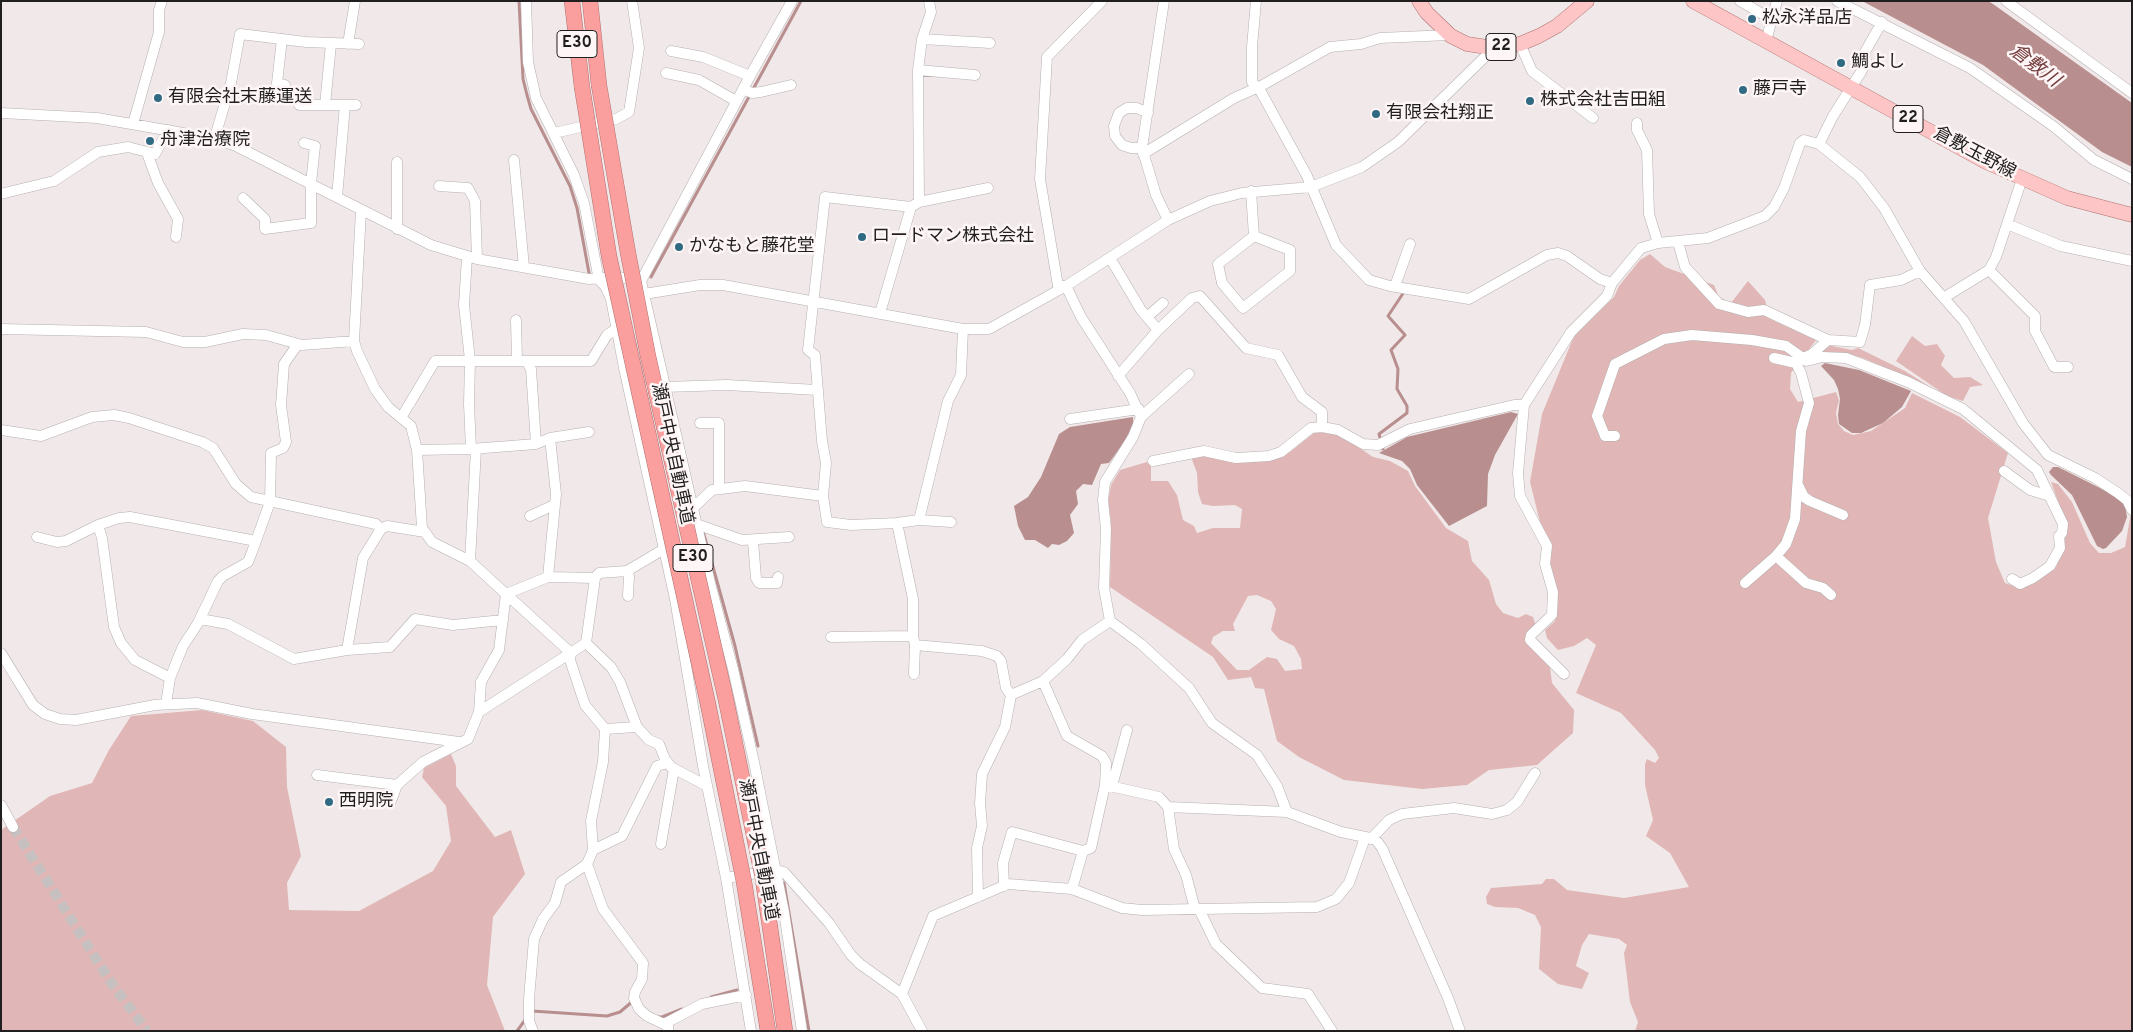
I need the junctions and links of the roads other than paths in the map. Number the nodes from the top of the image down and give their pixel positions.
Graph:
1 (162, 1) edge
2 (355, 1) edge
3 (526, 1) edge
4 (572, 1) edge
5 (590, 1) edge
6 (632, 1) edge
7 (792, 1) edge
8 (929, 1) edge
9 (1102, 1) edge
10 (1164, 1) edge
11 (1256, 1) edge
12 (1419, 1) edge
13 (1587, 1) edge
14 (1694, 1) edge
15 (1740, 1) edge
16 (1777, 1) edge
17 (1837, 1) edge
18 (2006, 1) edge
19 (1771, 19) junction
20 (1882, 22) junction
21 (1449, 35) junction
22 (282, 39) junction
23 (922, 39) junction
24 (1766, 41) junction
25 (990, 43) dead end
26 (331, 44) junction
27 (348, 44) junction
28 (359, 44) dead end
29 (1520, 44) junction
30 (1494, 48) junction
31 (671, 51) dead end
32 (918, 70) junction
33 (666, 73) dead end
34 (975, 75) dead end
35 (750, 76) junction
36 (285, 85) dead end
37 (791, 85) dead end
38 (1850, 87) junction
39 (1257, 88) junction
40 (747, 91) junction
41 (2132, 93) edge
42 (736, 101) junction
43 (299, 105) dead end
44 (325, 105) junction
45 (344, 105) junction
46 (356, 105) dead end
47 (1, 113) edge
48 (1148, 113) junction
49 (1593, 118) dead end
50 (1637, 123) dead end
51 (133, 124) junction
52 (168, 130) junction
53 (554, 133) junction
54 (214, 140) junction
55 (304, 143) dead end
56 (1819, 144) junction
57 (1143, 151) junction
58 (147, 153) junction
59 (514, 160) dead end
60 (396, 162) dead end
61 (2022, 179) junction
62 (2132, 179) edge
63 (311, 183) junction
64 (438, 186) dead end
65 (1311, 187) junction
66 (988, 188) dead end
67 (1251, 191) junction
68 (1, 194) edge
69 (336, 197) junction
70 (243, 198) dead end
71 (915, 204) junction
72 (361, 211) junction
73 (2132, 215) edge
74 (1168, 220) junction
75 (2007, 224) junction
76 (397, 229) junction
77 (1254, 236) junction
78 (176, 237) dead end
79 (1678, 242) junction
80 (1658, 243) junction
81 (1410, 244) dead end
82 (472, 258) junction
83 (1110, 258) junction
84 (2132, 261) edge
85 (524, 267) junction
86 (1989, 270) junction
87 (1920, 271) junction
88 (599, 280) junction
89 (641, 281) junction
90 (1612, 283) junction
91 (1396, 284) junction
92 (1066, 286) junction
93 (644, 294) junction
94 (1946, 298) junction
95 (812, 300) junction
96 (1163, 303) dead end
97 (880, 313) junction
98 (1147, 317) junction
99 (516, 320) dead end
100 (1, 329) edge
101 (616, 329) junction
102 (963, 329) junction
103 (1158, 330) junction
104 (1828, 340) junction
105 (354, 341) junction
106 (298, 344) junction
107 (1774, 358) dead end
108 (470, 360) junction
109 (522, 361) junction
110 (1799, 361) junction
111 (2068, 367) dead end
112 (1189, 374) dead end
113 (1118, 376) junction
114 (666, 387) junction
115 (628, 389) junction
116 (817, 390) junction
117 (1524, 405) junction
118 (1140, 413) junction
119 (401, 418) junction
120 (1070, 419) dead end
121 (700, 423) dead end
122 (1322, 427) junction
123 (1, 430) edge
124 (589, 432) dead end
125 (1615, 436) dead end
126 (550, 438) junction
127 (536, 444) junction
128 (474, 449) junction
129 (416, 450) junction
130 (2048, 455) junction
131 (1154, 461) dead end
132 (2004, 470) dead end
133 (2037, 470) junction
134 (1798, 484) junction
135 (719, 488) junction
136 (823, 496) junction
137 (2050, 496) junction
138 (270, 502) junction
139 (554, 505) junction
140 (693, 508) junction
141 (2132, 510) edge
142 (1844, 515) dead end
143 (530, 516) dead end
144 (919, 520) junction
145 (951, 522) dead end
146 (897, 523) junction
147 (696, 524) junction
148 (98, 525) junction
149 (381, 528) junction
150 (425, 532) junction
151 (37, 537) dead end
152 (789, 537) dead end
153 (256, 541) junction
154 (753, 541) junction
155 (664, 549) junction
156 (1776, 556) junction
157 (470, 561) junction
158 (627, 571) junction
159 (548, 577) junction
160 (778, 577) dead end
161 (595, 578) junction
162 (2012, 579) dead end
163 (1745, 583) dead end
164 (506, 594) junction
165 (1831, 595) dead end
166 (628, 596) dead end
167 (200, 619) junction
168 (503, 620) junction
169 (1110, 621) junction
170 (832, 637) dead end
171 (914, 641) junction
172 (586, 643) junction
173 (347, 650) junction
174 (1, 653) edge
175 (571, 653) junction
176 (914, 674) dead end
177 (1564, 674) dead end
178 (170, 678) junction
179 (1044, 680) junction
180 (1011, 695) junction
181 (166, 704) junction
182 (479, 712) junction
183 (637, 727) junction
184 (605, 729) junction
185 (1127, 730) dead end
186 (459, 742) junction
187 (671, 766) junction
188 (1534, 773) dead end
189 (317, 775) dead end
190 (396, 785) junction
191 (1109, 785) junction
192 (707, 786) junction
193 (391, 801) dead end
194 (1, 805) edge
195 (1168, 807) junction
196 (1287, 812) junction
197 (13, 827) tunnel mouth
198 (1368, 838) junction
199 (661, 844) dead end
200 (593, 850) junction
201 (1083, 851) junction
202 (587, 864) junction
203 (776, 870) junction
204 (726, 878) junction
205 (1004, 886) junction
206 (1072, 889) junction
207 (978, 897) junction
208 (1197, 909) junction
209 (902, 994) junction
210 (746, 995) junction
211 (666, 1027) edge
212 (533, 1031) edge
213 (751, 1031) edge
214 (768, 1031) edge
215 (785, 1031) edge
216 (802, 1031) edge
217 (922, 1031) edge
218 (1332, 1031) edge
219 (1460, 1031) edge

1 - 51 street
2 - 27 street
3 - 53 street
4 - 214 highway, 瀬戸中央自動車道 / E30, bridge
5 - 215 highway, 瀬戸中央自動車道 / E30, bridge
6 - 53 street
7 - 35 street
8 - 23 street
9 - 92 street
10 - 48 street
11 - 39 street
12 - 21 main road, 22
13 - 29 main road, 22
14 - 24 main road, 倉敷玉野線 / 22
15 - 19 street
16 - 19 street
17 - 20 street
18 - 41 street
19 - 24 street
20 - 38 street
20 - 62 street
21 - 30 main road, 22
21 - 39 street
22 - 26 street
22 - 36 street
22 - 54 street
23 - 25 street
23 - 32 street
24 - 38 main road, 倉敷玉野線 / 22
26 - 27 street
26 - 44 street
27 - 28 street
29 - 30 main road, 22
29 - 49 street
30 - 65 street
31 - 35 street
32 - 34 street
32 - 71 street
33 - 42 street
35 - 40 street
37 - 40 street
38 - 56 street
38 - 61 main road, 倉敷玉野線 / 22
39 - 57 street
39 - 65 street
40 - 42 street
42 - 89 street
43 - 44 street
44 - 45 street
45 - 46 street
45 - 69 street
47 - 51 street
48 - 57 street
48 - 57 street
50 - 80 street
51 - 52 street
52 - 54 street
52 - 58 street
53 - 88 street
54 - 63 street
55 - 63 street
56 - 79 street
56 - 87 street
57 - 74 street
58 - 68 street
58 - 78 street
59 - 85 street
60 - 76 street
61 - 73 main road, 倉敷玉野線 / 22
61 - 75 street
63 - 69 street
63 - 70 street
64 - 82 street
65 - 67 street
65 - 91 street
66 - 71 street
67 - 74 street
67 - 77 street
69 - 72 street
71 - 95 street
71 - 97 street
72 - 76 street
72 - 105 street
74 - 83 street
75 - 84 street
75 - 86 street
76 - 82 street
77 - 77 street
79 - 80 street
79 - 104 street
80 - 90 street
81 - 91 street
82 - 85 street
82 - 108 street
83 - 92 street
83 - 98 street
85 - 88 street
86 - 94 street
86 - 111 street
87 - 94 street
87 - 104 street
88 - 89 street
88 - 101 street
89 - 93 street
90 - 91 street
90 - 117 street
92 - 102 street
92 - 113 street
93 - 95 street
93 - 114 street
94 - 130 street
95 - 97 street
95 - 116 street
96 - 98 street
97 - 102 street
98 - 103 street
99 - 109 street
100 - 106 street
101 - 109 street
101 - 115 street
102 - 144 street
103 - 113 street
103 - 122 street
104 - 110 street
105 - 106 street
105 - 119 street
106 - 138 street
107 - 110 street
108 - 109 street
108 - 119 street
108 - 128 street
109 - 127 street
110 - 125 street
110 - 133 street
110 - 134 street
112 - 118 street
113 - 118 street
114 - 115 street
114 - 116 street
114 - 140 street
115 - 155 street
116 - 136 street
117 - 122 street
117 - 177 street
118 - 120 street
118 - 169 street
119 - 129 street
121 - 135 street
122 - 131 street
123 - 138 street
124 - 126 street
126 - 127 street
126 - 139 street
127 - 128 street
128 - 129 street
128 - 157 street
129 - 150 street
130 - 133 street
130 - 141 street
132 - 137 street
133 - 137 street
134 - 142 street
134 - 156 street
135 - 136 street
135 - 140 street
136 - 146 street
137 - 162 street
138 - 149 street
138 - 153 street
139 - 143 street
139 - 159 street
140 - 147 street
144 - 145 street
144 - 146 street
146 - 171 street
147 - 154 street
147 - 203 street
148 - 151 street
148 - 153 street
148 - 178 street
149 - 150 street
149 - 173 street
150 - 157 street
152 - 154 street
153 - 167 street
154 - 160 street
155 - 158 street
155 - 192 street
156 - 163 street
156 - 165 street
157 - 164 street
158 - 161 street
158 - 166 street
159 - 161 street
159 - 164 street
161 - 172 street
164 - 168 street
164 - 175 street
167 - 173 street
167 - 178 street
168 - 173 street
168 - 182 street
169 - 179 street
169 - 196 street
170 - 171 street
171 - 176 street
171 - 180 street
172 - 175 street
172 - 183 street
174 - 181 street
175 - 182 street
175 - 184 street
178 - 181 street
179 - 180 street
179 - 191 street
180 - 207 street
181 - 186 street
182 - 186 street
183 - 184 street
183 - 187 street
184 - 200 street
185 - 191 street
186 - 190 street
187 - 192 street
187 - 199 street
187 - 200 street
188 - 198 street
189 - 190 street
190 - 193 street
191 - 195 street
191 - 201 street
192 - 204 street
194 - 197 street
195 - 196 street
195 - 208 street
196 - 198 street
198 - 208 street
198 - 219 street
200 - 202 street
201 - 205 street
201 - 206 street
202 - 211 street
202 - 212 street
203 - 204 street
203 - 209 street
203 - 216 street
204 - 210 street
205 - 206 street
205 - 207 street
206 - 208 street
207 - 209 street
208 - 218 street
209 - 217 street
210 - 211 street
210 - 213 street

